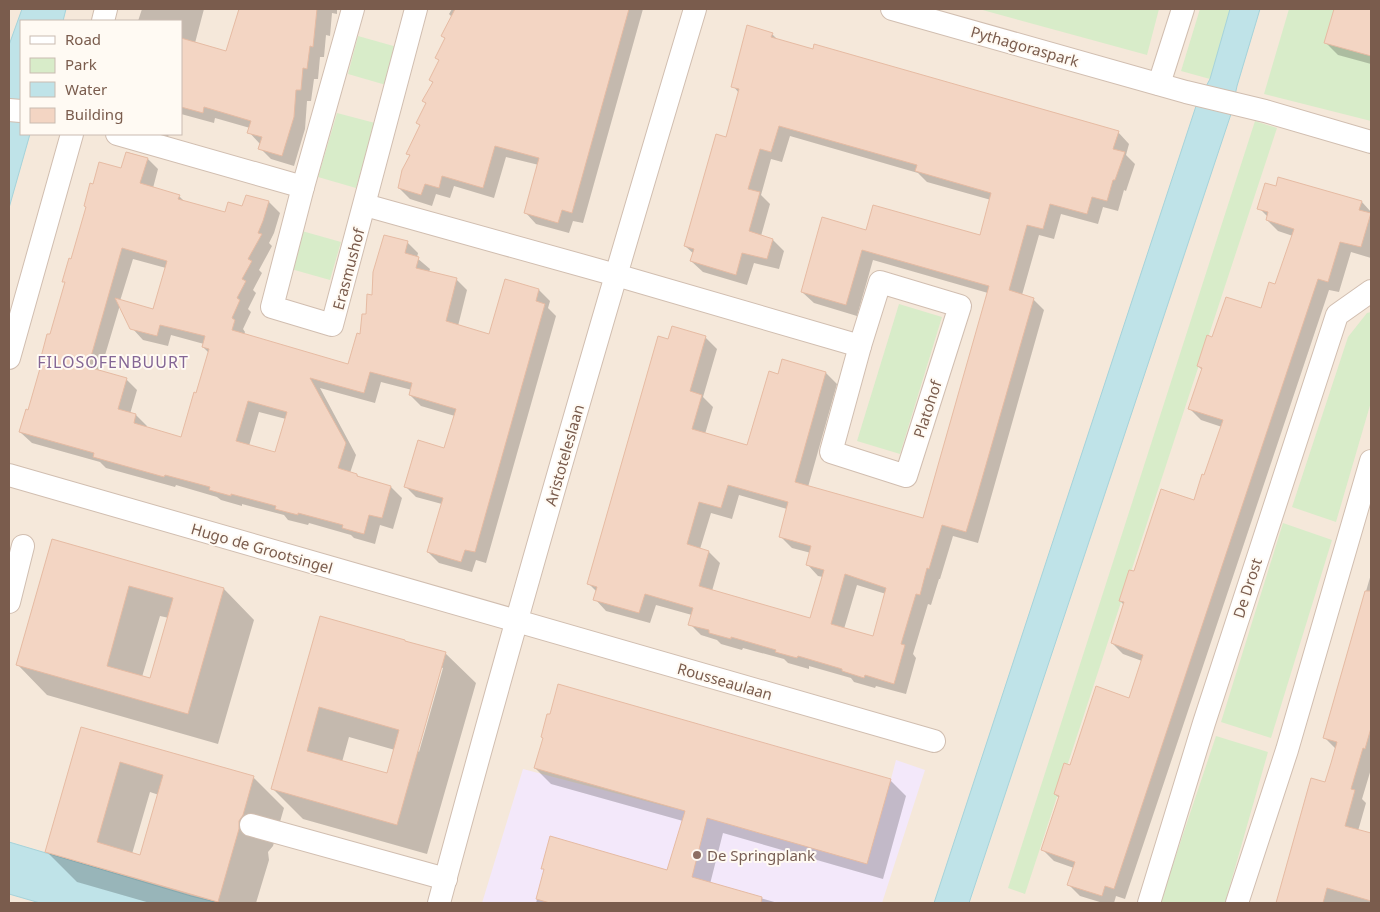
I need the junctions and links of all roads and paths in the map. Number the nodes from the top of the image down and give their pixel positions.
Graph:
1 (353, 9) edge
2 (416, 9) edge
3 (694, 9) edge
4 (892, 9) edge
5 (1183, 9) edge
6 (1159, 84) junction
7 (72, 135) edge
8 (121, 135) edge
9 (1371, 142) edge
10 (303, 187) junction
11 (365, 205) junction
12 (616, 274) junction
13 (1371, 291) edge
14 (860, 346) junction
15 (9, 358) edge
16 (1371, 461) edge
17 (9, 475) edge
18 (23, 546) dead end
19 (9, 602) edge
20 (516, 621) junction
21 (934, 741) dead end
22 (252, 825) dead end
23 (446, 879) junction
24 (439, 903) edge
25 (1149, 903) edge
26 (1237, 903) edge

1 - 10 street, Erasmushof
2 - 11 street, Erasmushof
3 - 12 street, Aristoteleslaan
4 - 6 street, Pythagoraspark
5 - 6 street
6 - 9 street, Pythagoraspark
7 - 15 street
8 - 10 street
10 - 11 street, Erasmushof
11 - 12 street
12 - 14 street
12 - 20 street, Aristoteleslaan
13 - 25 street, De Drost
14 - 14 street, Platohof
16 - 26 street
17 - 20 street, Hugo de Grootsingel
18 - 19 street
20 - 21 street, Rousseaulaan
20 - 23 street, Aristoteleslaan
22 - 23 street
23 - 24 street, Aristoteleslaan

